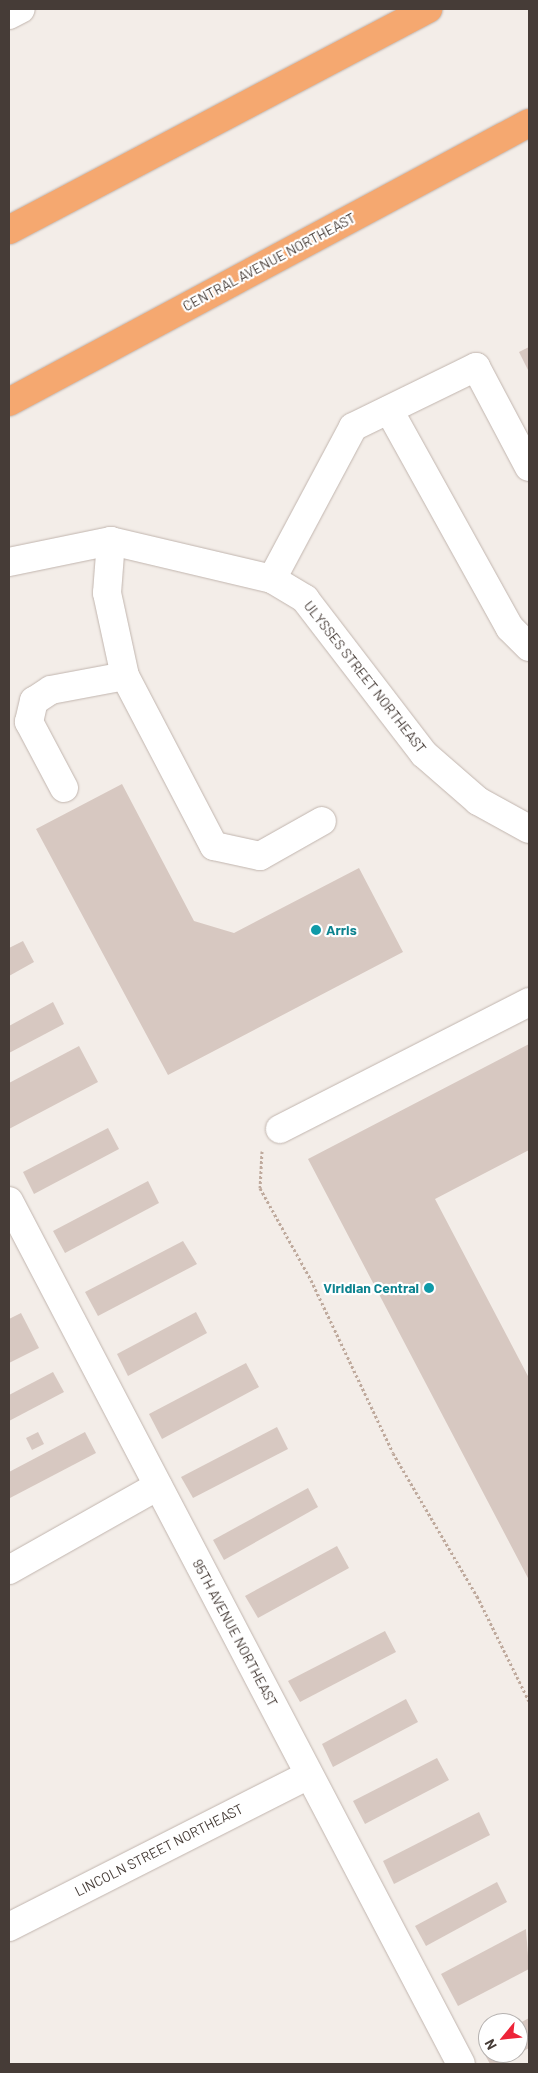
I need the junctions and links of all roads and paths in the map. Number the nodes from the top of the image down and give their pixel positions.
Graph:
1 (20, 9) edge
2 (428, 9) edge
3 (9, 15) edge
4 (529, 123) edge
5 (9, 230) edge
6 (9, 402) edge
7 (389, 410) junction
8 (529, 467) edge
9 (110, 541) junction
10 (9, 562) edge
11 (272, 580) junction
12 (529, 647) edge
13 (125, 676) junction
14 (64, 788) dead end
15 (322, 821) dead end
16 (529, 829) edge
17 (529, 1002) edge
18 (280, 1130) joint
19 (9, 1201) edge
20 (158, 1486) junction
21 (9, 1570) edge
22 (529, 1701) edge
23 (309, 1775) junction
24 (9, 1927) edge
25 (461, 2064) edge

1 - 3 street
2 - 5 highway
4 - 6 highway, CENTRAL AVENUE NORTHEAST
7 - 8 street
7 - 11 street
7 - 12 street
9 - 10 street, ULYSSES STREET NORTHEAST
9 - 11 street, ULYSSES STREET NORTHEAST
9 - 13 street
11 - 16 street, ULYSSES STREET NORTHEAST
13 - 14 street
13 - 15 street
17 - 18 street
18 - 22 path
19 - 20 street, 95TH AVENUE NORTHEAST
20 - 21 street
20 - 23 street, 95TH AVENUE NORTHEAST
23 - 24 street, LINCOLN STREET NORTHEAST
23 - 25 street, 95TH AVENUE NORTHEAST

